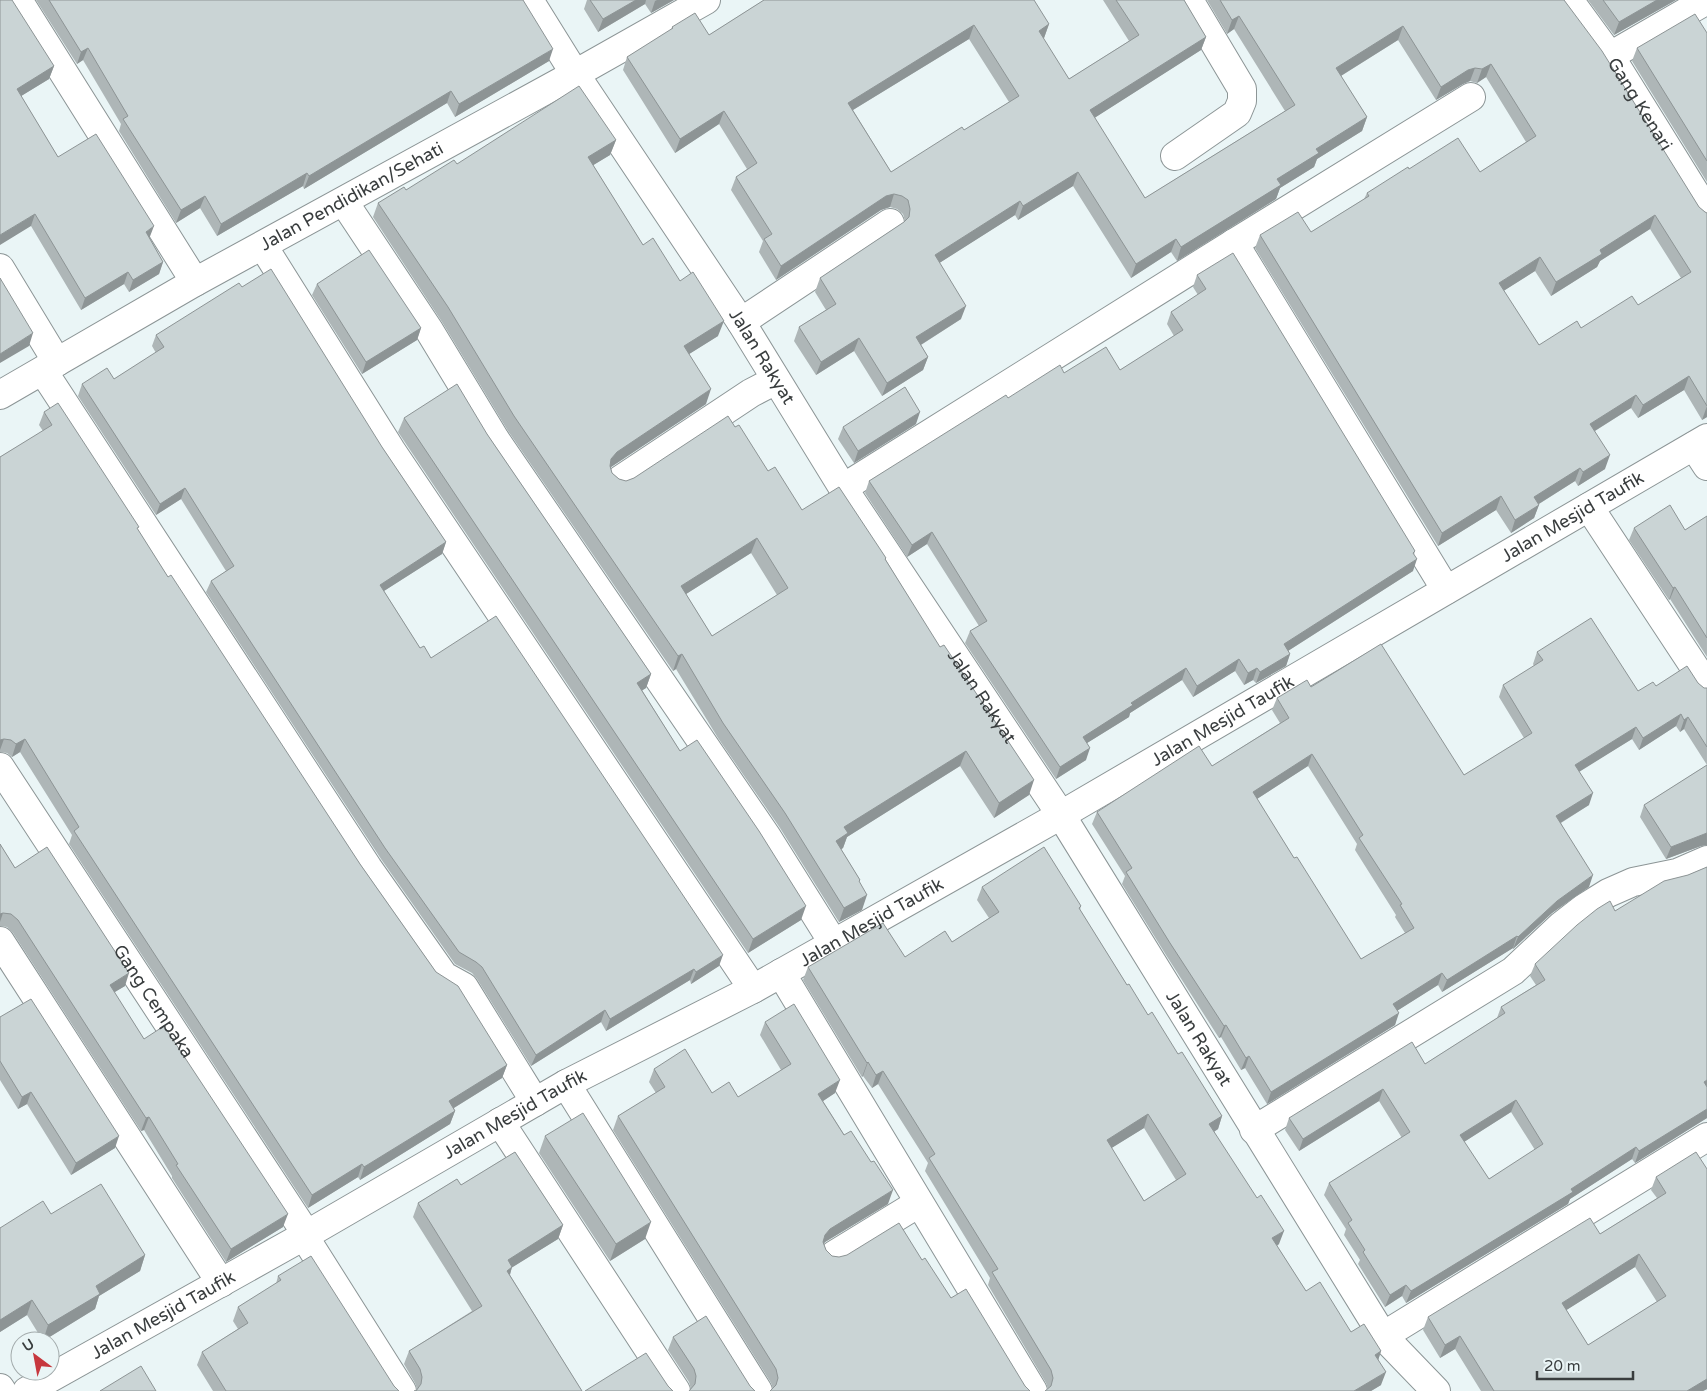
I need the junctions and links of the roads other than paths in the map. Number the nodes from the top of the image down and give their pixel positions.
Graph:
1 (18, 0) edge
2 (529, 0) edge
3 (706, 0) edge
4 (1188, 0) edge
5 (1569, 0) edge
6 (1707, 0) edge
7 (1610, 56) junction
8 (575, 74) junction
9 (1471, 98) dead end
10 (1175, 156) dead end
11 (344, 202) junction
12 (1707, 212) edge
13 (890, 223) dead end
14 (1234, 243) junction
15 (263, 246) junction
16 (0, 268) edge
17 (195, 282) junction
18 (741, 322) junction
19 (50, 366) junction
20 (776, 380) junction
21 (0, 395) edge
22 (1703, 450) edge
23 (620, 480) edge
24 (843, 488) junction
25 (1589, 507) junction
26 (1446, 590) junction
27 (1707, 686) edge
28 (0, 767) edge
29 (1061, 815) junction
30 (1707, 860) edge
31 (0, 941) edge
32 (834, 944) junction
33 (781, 973) junction
34 (753, 990) junction
35 (566, 1084) junction
36 (536, 1102) junction
37 (500, 1122) junction
38 (1254, 1130) junction
39 (1707, 1137) edge
40 (919, 1203) junction
41 (306, 1235) junction
42 (834, 1255) edge
43 (220, 1283) junction
44 (1383, 1336) junction
45 (63, 1382) edge
46 (27, 1391) edge
47 (402, 1391) edge
48 (676, 1391) edge
49 (758, 1391) edge
50 (1033, 1391) edge
51 (1436, 1391) edge

1 - 17 street
2 - 8 street, Jalan Rakyat
3 - 8 street, Jalan Pendidikan/Sehati
4 - 10 street
5 - 7 street, Gang Kenari
6 - 7 street
7 - 12 street, Gang Kenari
8 - 11 street, Jalan Pendidikan/Sehati
8 - 18 street, Jalan Rakyat
9 - 14 street
11 - 15 street, Jalan Pendidikan/Sehati
11 - 32 street
13 - 18 street
14 - 24 street
14 - 26 street
15 - 17 street, Jalan Pendidikan/Sehati
15 - 34 street
16 - 19 street
17 - 19 street, Jalan Pendidikan/Sehati
18 - 20 street, Jalan Rakyat
19 - 21 street, Jalan Pendidikan/Sehati
19 - 36 street
20 - 23 street
20 - 24 street, Jalan Rakyat
22 - 25 street, Jalan Mesjid Taufik
24 - 29 street, Jalan Rakyat
25 - 26 street, Jalan Mesjid Taufik
25 - 27 street
26 - 29 street, Jalan Mesjid Taufik
28 - 41 street, Gang Cempaka
29 - 32 street, Jalan Mesjid Taufik
29 - 38 street, Jalan Rakyat
30 - 38 street
31 - 43 street
32 - 33 street, Jalan Mesjid Taufik
33 - 34 street, Jalan Mesjid Taufik
33 - 40 street
34 - 35 street, Jalan Mesjid Taufik
35 - 36 street, Jalan Mesjid Taufik
35 - 49 street
36 - 37 street, Jalan Mesjid Taufik
37 - 41 street, Jalan Mesjid Taufik
37 - 48 street
38 - 44 street, Jalan Rakyat
39 - 44 street
40 - 42 street
40 - 50 street
41 - 43 street, Jalan Mesjid Taufik
41 - 47 street, Gang Cempaka
43 - 45 street, Jalan Mesjid Taufik
44 - 51 street, Jalan Rakyat
45 - 46 street, Jalan Mesjid Taufik

